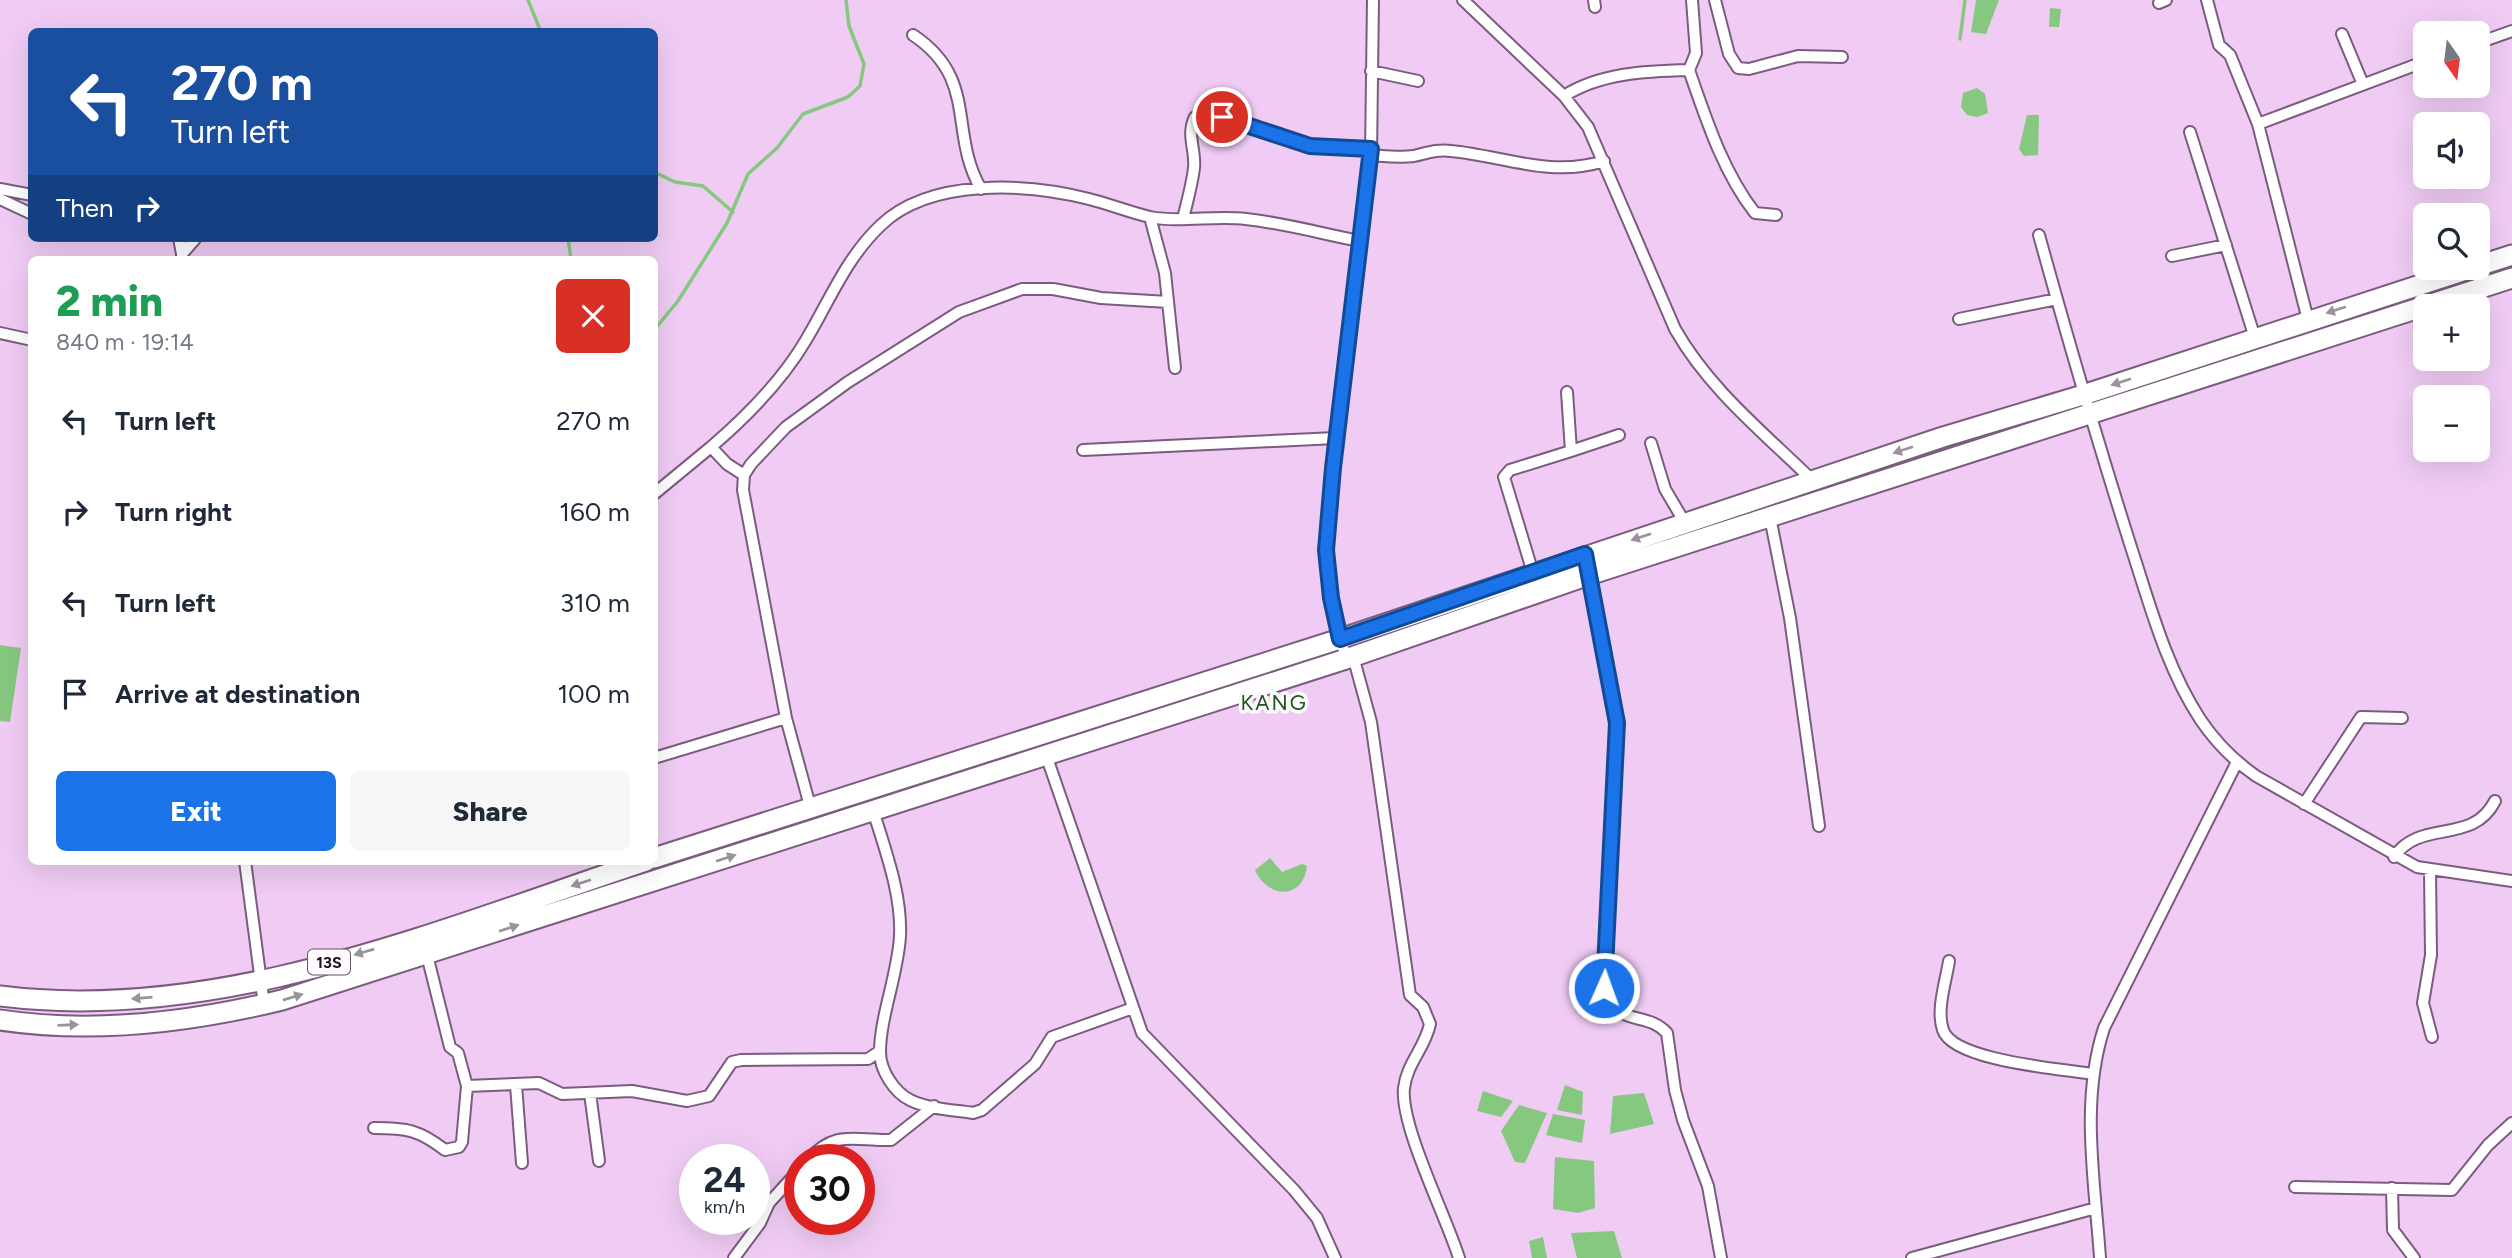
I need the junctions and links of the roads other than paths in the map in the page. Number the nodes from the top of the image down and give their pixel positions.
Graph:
1 (1373, 0) edge
2 (1463, 0) edge
3 (1692, 0) edge
4 (1715, 0) edge
5 (2207, 0) edge
6 (2512, 31) edge
7 (2342, 34) dead end
8 (913, 36) dead end
9 (2490, 39) edge
10 (1842, 57) dead end
11 (2413, 65) edge
12 (1689, 70) junction
13 (1371, 71) junction
14 (1418, 81) dead end
15 (2362, 82) junction
16 (1564, 96) junction
17 (2258, 124) junction
18 (2190, 132) dead end
19 (1371, 152) junction
20 (1604, 161) junction
21 (0, 189) edge
22 (981, 189) junction
23 (28, 194) edge
24 (0, 199) edge
25 (28, 212) edge
26 (1776, 215) dead end
27 (1150, 217) junction
28 (1183, 219) junction
29 (2039, 235) dead end
30 (1360, 241) junction
31 (2226, 245) junction
32 (2512, 255) edge
33 (2172, 256) dead end
34 (2490, 262) edge
35 (2512, 278) edge
36 (2434, 280) edge
37 (2057, 299) junction
38 (2370, 300) junction
39 (1168, 302) junction
40 (1959, 319) dead end
41 (2308, 320) junction
42 (2377, 321) junction
43 (0, 334) edge
44 (2255, 338) junction
45 (28, 339) edge
46 (1175, 368) dead end
47 (1567, 392) dead end
48 (2083, 395) junction
49 (2089, 416) junction
50 (1619, 435) dead end
51 (1336, 438) junction
52 (1651, 443) dead end
53 (711, 447) junction
54 (1083, 450) dead end
55 (1571, 451) junction
56 (744, 475) junction
57 (1812, 480) junction
58 (658, 491) edge
59 (1770, 517) junction
60 (1685, 523) junction
61 (1585, 554) junction
62 (1533, 573) junction
63 (1589, 575) junction
64 (1340, 639) junction
65 (1350, 657) junction
66 (786, 718) junction
67 (2402, 718) dead end
68 (1042, 743) junction
69 (658, 757) edge
70 (2237, 762) junction
71 (2496, 801) dead end
72 (2304, 804) junction
73 (810, 806) junction
74 (873, 810) junction
75 (1819, 826) dead end
76 (658, 857) edge
77 (2394, 857) junction
78 (246, 865) edge
79 (634, 865) edge
80 (2430, 871) junction
81 (2512, 881) edge
82 (539, 896) junction
83 (545, 916) junction
84 (427, 955) junction
85 (1949, 961) dead end
86 (261, 982) junction
87 (0, 996) edge
88 (264, 1005) junction
89 (1133, 1008) junction
90 (0, 1020) edge
91 (2432, 1037) dead end
92 (880, 1051) junction
93 (2093, 1074) junction
94 (516, 1085) junction
95 (467, 1086) junction
96 (590, 1093) junction
97 (934, 1106) junction
98 (2512, 1123) edge
99 (374, 1128) dead end
100 (827, 1144) edge
101 (599, 1161) dead end
102 (522, 1163) dead end
103 (784, 1187) edge
104 (2295, 1187) dead end
105 (2392, 1188) junction
106 (2096, 1208) junction
107 (734, 1258) edge
108 (1335, 1258) edge
109 (1460, 1258) edge
110 (1721, 1258) edge
111 (1912, 1258) edge
112 (2100, 1258) edge
113 (2414, 1258) edge

1 - 13 street
2 - 16 street
3 - 12 street
4 - 10 street
5 - 17 street
6 - 9 street
7 - 15 street
8 - 22 street
11 - 15 street
12 - 16 street
12 - 26 street
13 - 14 street
13 - 19 street
15 - 17 street
16 - 20 street
17 - 41 street
18 - 31 street
19 - 20 street
19 - 28 street
19 - 30 street
20 - 57 street
21 - 23 street
22 - 27 street
22 - 53 street
24 - 25 street
27 - 28 street
27 - 39 street
28 - 30 street
29 - 37 street
30 - 51 street
31 - 33 street
31 - 44 street
32 - 34 highway
35 - 42 highway, 13S
36 - 38 highway, 13S
37 - 40 street
37 - 48 street
38 -> 41 highway, 13S
38 - 42 highway
39 - 46 street
39 - 56 street
41 - 44 highway, 13S
42 - 49 highway, 13S
43 - 45 street
44 -> 48 highway, 13S
47 - 55 street
48 - 49 street
48 -> 57 highway, 13S
49 - 59 highway, 13S
49 - 70 street
50 - 55 street
51 - 54 street
51 - 64 street
52 - 60 street
53 - 56 street
53 - 58 street
55 - 62 street
56 - 66 street
57 - 60 highway, 13S
59 - 63 highway, 13S
59 - 75 street
60 -> 61 highway, 13S
61 - 62 highway, 13S
61 - 63 street
62 - 64 highway, 13S
63 - 65 highway, 13S
63 - 110 street
64 - 65 street
64 - 68 highway, 13S
65 - 68 highway, 13S
65 - 109 street
66 - 69 street
66 - 73 street
67 - 72 street
68 - 73 highway, 13S
68 - 74 highway, 13S
68 - 89 street
70 - 72 street
70 - 93 street
71 - 77 street
72 - 77 street
73 - 76 highway, 13S
83 -> 74 highway, 13S
74 - 92 street
77 - 80 street
78 - 86 street
79 -> 82 highway, 13S
80 - 81 street
80 - 91 street
82 - 83 highway
82 -> 86 highway, 13S
84 -> 83 highway, 13S
88 -> 84 highway, 13S
84 - 95 street
85 - 93 street
86 -> 87 highway, 13S
86 - 88 street
90 -> 88 highway, 13S
89 - 97 street
89 - 108 street
92 - 96 street
92 - 97 street
93 - 106 street
94 - 95 street
94 - 96 street
94 - 102 street
95 - 99 street
96 - 101 street
97 - 100 street
98 - 105 street
103 - 107 street
104 - 105 street
105 - 113 street
106 - 111 street
106 - 112 street

